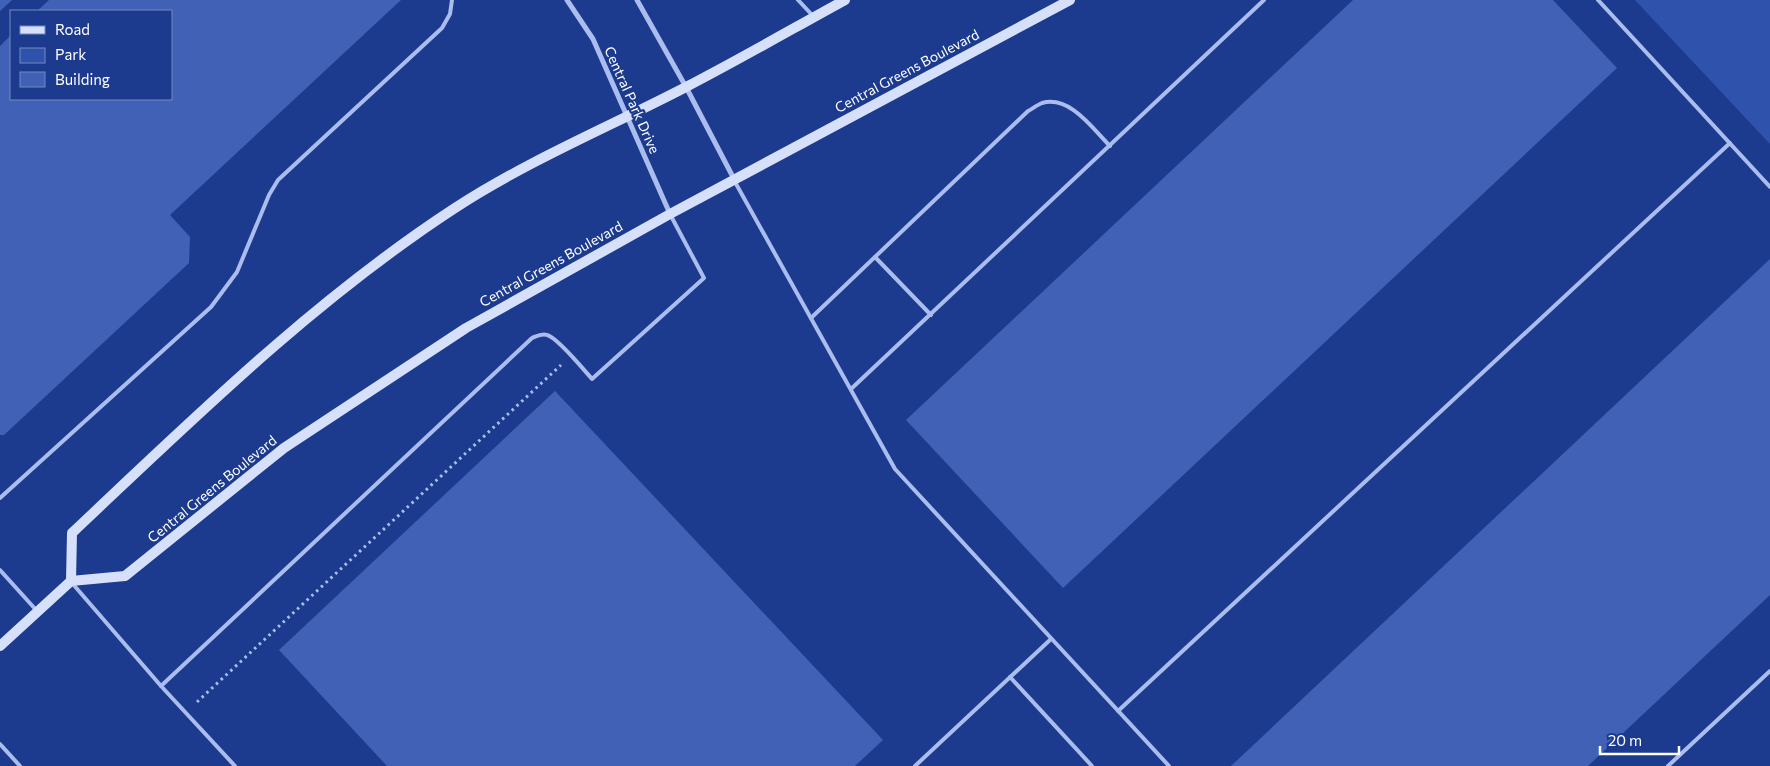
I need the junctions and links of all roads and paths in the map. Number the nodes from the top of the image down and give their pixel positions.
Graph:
1 (452, 0) edge
2 (567, 0) edge
3 (637, 0) edge
4 (798, 0) edge
5 (845, 0) edge
6 (1070, 0) edge
7 (1264, 0) edge
8 (1598, 0) edge
9 (814, 17) junction
10 (686, 87) junction
11 (627, 116) junction
12 (1730, 144) junction
13 (1110, 146) junction
14 (734, 179) junction
15 (1770, 187) edge
16 (670, 214) junction
17 (875, 257) junction
18 (931, 315) junction
19 (811, 318) junction
20 (570, 356) junction
21 (851, 389) junction
22 (0, 498) edge
23 (0, 570) edge
24 (71, 581) junction
25 (37, 611) junction
26 (1051, 639) junction
27 (0, 646) edge
28 (1770, 671) edge
29 (1010, 677) junction
30 (161, 686) junction
31 (1118, 711) junction
32 (186, 713) junction
33 (0, 744) edge
34 (20, 766) edge
35 (235, 766) edge
36 (914, 766) edge
37 (1092, 766) edge
38 (1169, 766) edge
39 (1668, 766) edge

1 - 22 lane
2 - 11 street, Central Park Drive
3 - 10 street
4 - 9 lane
5 - 9 street
6 - 14 street, Central Greens Boulevard
7 - 13 lane
8 - 12 lane
9 - 10 street
10 - 11 street
10 - 14 street
11 - 16 street, Central Park Drive
11 - 24 street
12 - 15 lane
12 - 31 lane
13 - 17 lane
13 - 18 lane
14 - 16 street, Central Greens Boulevard
14 - 19 lane
16 - 20 lane
16 - 24 street, Central Greens Boulevard
17 - 18 lane
17 - 19 lane
18 - 21 lane
19 - 21 lane
20 - 30 lane
20 - 32 path
21 - 26 lane
23 - 25 lane
24 - 25 street
24 - 30 lane
25 - 27 street
26 - 29 lane
26 - 31 lane
28 - 39 lane
29 - 36 lane
29 - 37 lane
30 - 32 lane
31 - 38 lane
32 - 35 lane
33 - 34 lane

